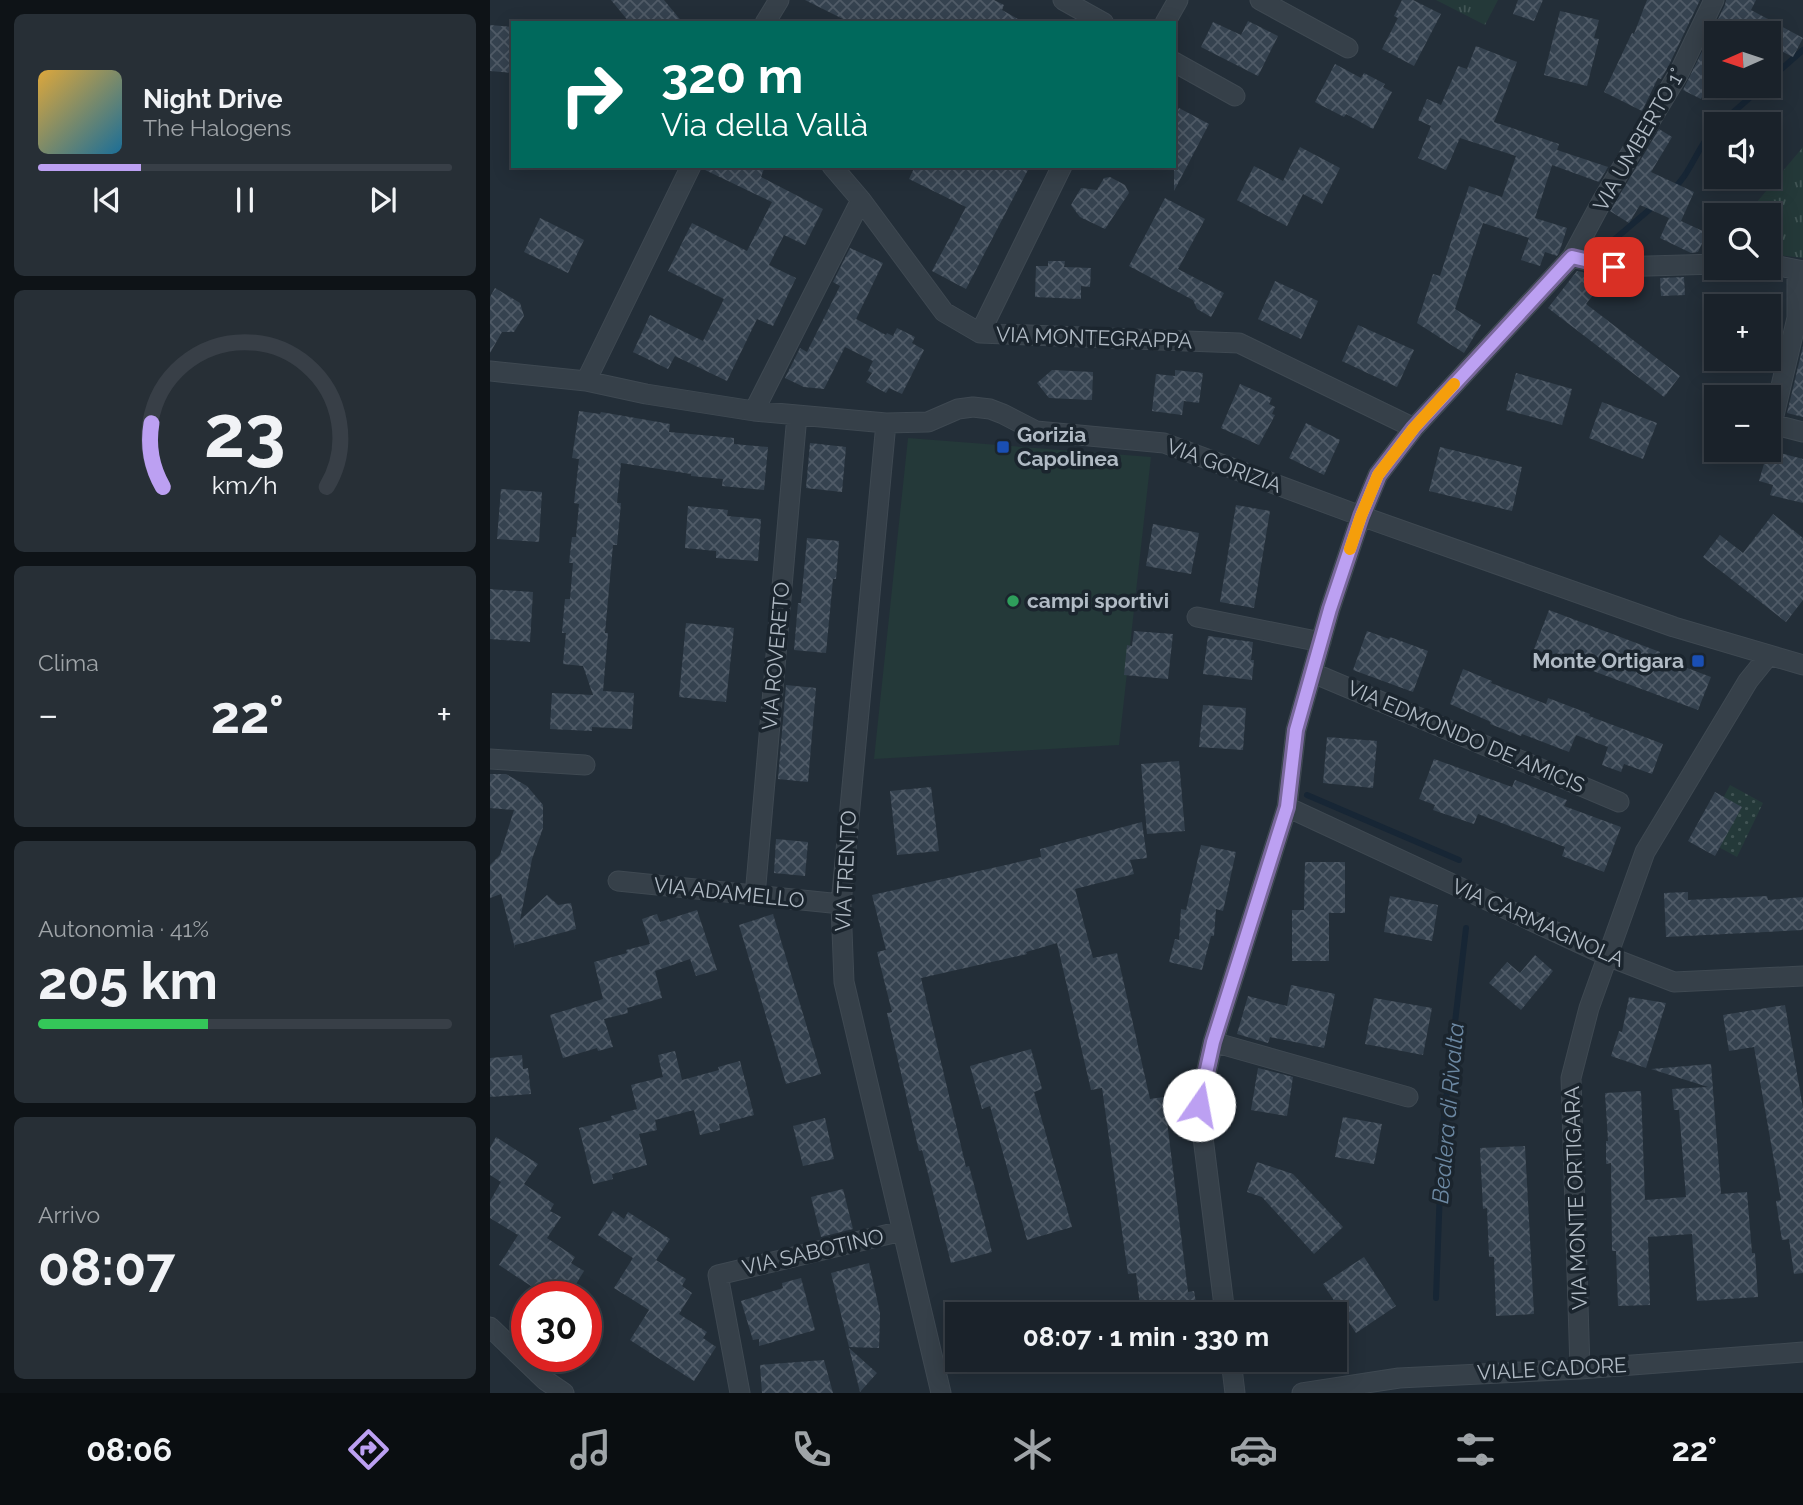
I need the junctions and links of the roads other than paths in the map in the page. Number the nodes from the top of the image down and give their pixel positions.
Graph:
1 (779, 0) edge
2 (1063, 0) edge
3 (1178, 0) edge
4 (1259, 0) edge
5 (1714, 0) edge
6 (766, 21) edge
7 (1100, 21) edge
8 (1167, 21) edge
9 (1349, 48) dead end
10 (1176, 63) edge
11 (1235, 96) dead end
12 (690, 168) edge
13 (834, 168) edge
14 (1061, 168) edge
15 (862, 200) junction
16 (1572, 257) junction
17 (1704, 264) edge
18 (1781, 266) edge
19 (1800, 270) edge
20 (980, 333) junction
21 (490, 371) edge
22 (586, 381) junction
23 (754, 411) junction
24 (797, 415) junction
25 (886, 424) junction
26 (1414, 428) junction
27 (1803, 432) edge
28 (1361, 516) junction
29 (1198, 617) dead end
30 (1321, 642) junction
31 (1769, 655) junction
32 (1803, 665) edge
33 (1313, 673) junction
34 (490, 759) edge
35 (585, 765) dead end
36 (1619, 802) dead end
37 (1287, 807) junction
38 (618, 881) dead end
39 (755, 896) junction
40 (841, 904) junction
41 (1607, 956) junction
42 (1803, 976) edge
43 (1213, 1042) junction
44 (1408, 1097) dead end
45 (902, 1231) junction
46 (1224, 1302) edge
47 (492, 1333) edge
48 (1803, 1352) edge
49 (1580, 1369) junction
50 (1232, 1372) edge
51 (564, 1393) edge
52 (740, 1393) edge
53 (941, 1393) edge
54 (1235, 1393) edge
55 (1302, 1393) edge

1 - 6 street
2 - 7 street
3 - 8 street
4 - 9 street
5 - 16 street, VIA UMBERTO 1°
10 - 11 street
12 - 22 street
13 - 15 street, VIA MONTEGRAPPA
14 - 20 street
15 - 20 street, VIA MONTEGRAPPA
15 - 23 street
16 - 17 street
16 - 26 street, VIA UMBERTO 1°
18 - 19 street
19 - 27 street
20 - 26 street, VIA MONTEGRAPPA
21 - 22 street, VIA GORIZIA
22 - 23 street, VIA GORIZIA
23 - 24 street, VIA GORIZIA
24 - 25 street, VIA GORIZIA
24 - 39 street, VIA ROVERETO
25 - 28 street, VIA GORIZIA
25 - 40 street, VIA TRENTO
26 - 28 street, VIA UMBERTO 1°
28 - 30 street, VIA UMBERTO 1°
28 - 31 street, VIA GORIZIA
29 - 30 street
30 - 33 street, VIA UMBERTO 1°
31 - 32 street, VIA GORIZIA
31 - 41 street, VIA MONTE ORTIGARA
33 - 36 street, VIA EDMONDO DE AMICIS
33 - 37 street, VIA UMBERTO 1°
34 - 35 street
37 - 41 street, VIA CARMAGNOLA
37 - 43 street, VIA UMBERTO 1°
38 - 39 street, VIA ADAMELLO
39 - 40 street, VIA ADAMELLO
40 - 45 street, VIA TRENTO
41 - 42 street, VIA CARMAGNOLA
41 - 49 street, VIA MONTE ORTIGARA
43 - 44 street
43 - 46 street, VIA UMBERTO 1°
45 - 52 street, VIA SABOTINO
45 - 53 street, VIA TRENTO
47 - 51 street
48 - 49 street, VIALE CADORE
49 - 55 street, VIALE CADORE
50 - 54 street

